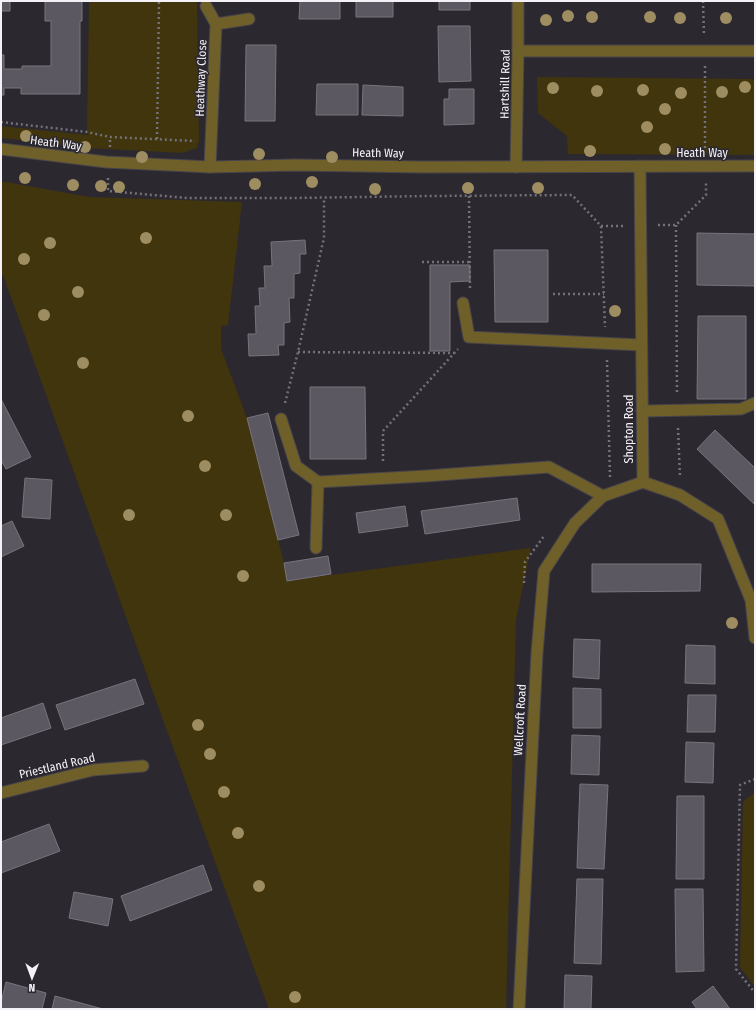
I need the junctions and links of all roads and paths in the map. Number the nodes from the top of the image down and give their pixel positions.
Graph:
1 (159, 1) edge
2 (518, 1) edge
3 (703, 1) edge
4 (206, 6) dead end
5 (249, 19) dead end
6 (216, 24) junction
7 (704, 51) junction
8 (755, 51) edge
9 (518, 52) junction
10 (1, 122) edge
11 (157, 139) junction
12 (199, 141) dead end
13 (1, 150) edge
14 (109, 162) junction
15 (640, 166) junction
16 (755, 166) edge
17 (210, 167) junction
18 (516, 167) junction
19 (469, 196) junction
20 (324, 198) junction
21 (676, 225) dead end
22 (422, 262) dead end
23 (470, 262) junction
24 (553, 294) dead end
25 (604, 294) junction
26 (463, 302) joint
27 (468, 337) junction
28 (606, 343) junction
29 (641, 345) junction
30 (298, 352) junction
31 (455, 353) junction
32 (755, 403) edge
33 (642, 411) junction
34 (678, 411) junction
35 (281, 419) joint
36 (383, 479) junction
37 (318, 482) junction
38 (643, 482) junction
39 (591, 489) junction
40 (680, 495) junction
41 (603, 496) junction
42 (546, 533) dead end
43 (316, 548) dead end
44 (524, 586) dead end
45 (755, 638) edge
46 (143, 766) dead end
47 (755, 779) edge
48 (1, 794) edge
49 (755, 993) edge
50 (519, 1009) edge

1 - 11 path
2 - 9 street, Hartshill Road
3 - 7 path
4 - 6 street
5 - 6 street, Heathway Close
6 - 17 street, Heathway Close
7 - 8 street
7 - 9 street
9 - 18 street, Hartshill Road
10 - 11 path
11 - 12 path
13 - 14 street, Heath Way
14 - 17 street, Heath Way
14 - 20 path
15 - 16 street, Heath Way
15 - 18 street, Heath Way
15 - 29 street, Shopton Road
17 - 18 street, Heath Way
19 - 20 path
19 - 23 path
19 - 25 path
20 - 30 path
21 - 34 path
22 - 23 path
23 - 26 path
24 - 25 path
25 - 28 path
26 - 27 street
27 - 28 street
27 - 31 path
28 - 29 street
28 - 39 path
29 - 33 street, Shopton Road
30 - 31 path
30 - 35 path
31 - 36 path
32 - 34 street
33 - 34 street
33 - 38 street, Shopton Road
34 - 40 path
35 - 37 street
36 - 37 street
36 - 39 street
37 - 43 street
38 - 40 street
38 - 41 street, Wellcroft Road
39 - 41 street
40 - 45 street
41 - 50 street, Wellcroft Road
42 - 44 path
46 - 48 street, Priestland Road
47 - 49 path

